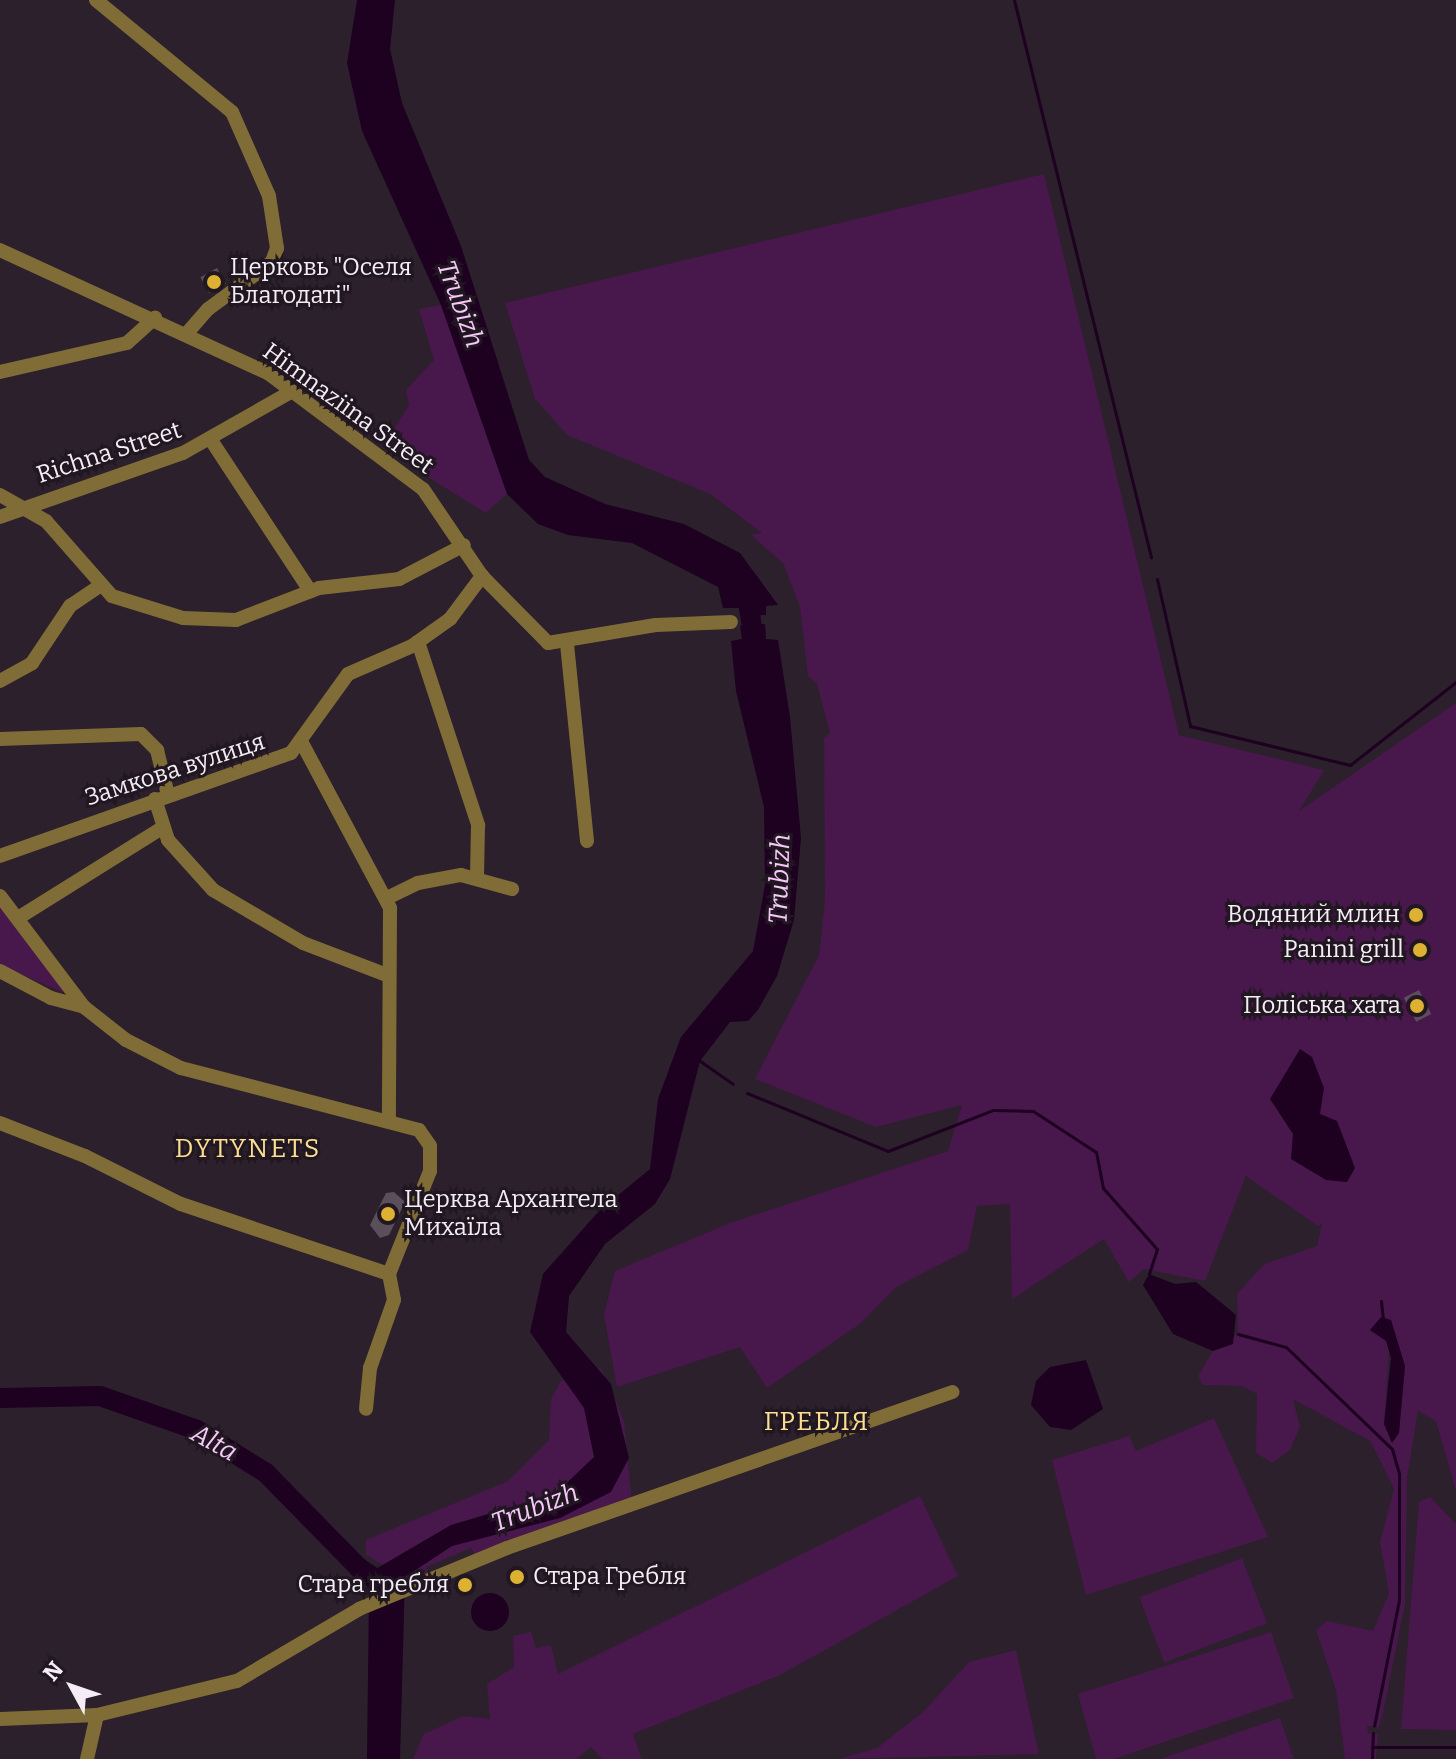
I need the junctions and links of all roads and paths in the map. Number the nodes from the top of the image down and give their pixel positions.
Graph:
1 (96, 0) edge
2 (0, 250) edge
3 (155, 318) junction
4 (187, 333) junction
5 (0, 372) edge
6 (291, 392) junction
7 (211, 440) junction
8 (0, 495) edge
9 (23, 505) junction
10 (0, 517) edge
11 (464, 545) junction
12 (482, 576) junction
13 (101, 585) junction
14 (310, 591) junction
15 (731, 622) dead end
16 (418, 642) junction
17 (567, 644) junction
18 (0, 681) edge
19 (0, 739) edge
20 (302, 743) junction
21 (161, 797) junction
22 (162, 828) junction
23 (587, 841) dead end
24 (0, 856) edge
25 (477, 875) junction
26 (512, 889) dead end
27 (0, 896) edge
28 (387, 898) junction
29 (18, 918) junction
30 (0, 971) edge
31 (387, 975) junction
32 (84, 1007) junction
33 (389, 1119) junction
34 (0, 1123) edge
35 (389, 1274) junction
36 (953, 1392) dead end
37 (366, 1409) dead end
38 (97, 1715) junction
39 (0, 1719) edge
40 (87, 1759) edge

1 - 4 street
2 - 3 street, Himnaziina Street
3 - 4 street, Himnaziina Street
3 - 5 street
4 - 6 street, Himnaziina Street
6 - 7 street, Richna Street
6 - 11 street, Himnaziina Street
7 - 9 street, Richna Street
7 - 14 street
8 - 9 street
9 - 10 street, Richna Street
9 - 13 street
11 - 12 street, Himnaziina Street
11 - 14 street
12 - 16 street, Замкова вулиця
12 - 17 street, Himnaziina Street
13 - 14 street
13 - 18 street
15 - 17 street
16 - 20 street, Замкова вулиця
16 - 25 street
17 - 23 street
19 - 21 street
20 - 21 street, Замкова вулиця
20 - 28 street
21 - 22 street
21 - 24 street, Замкова вулиця
22 - 29 street
22 - 31 street
25 - 26 street
25 - 28 street
27 - 29 street
28 - 31 street
29 - 32 street
30 - 32 street
31 - 33 street
32 - 33 street
33 - 35 street
34 - 35 street
35 - 37 street
36 - 38 street
38 - 39 street
38 - 40 street

